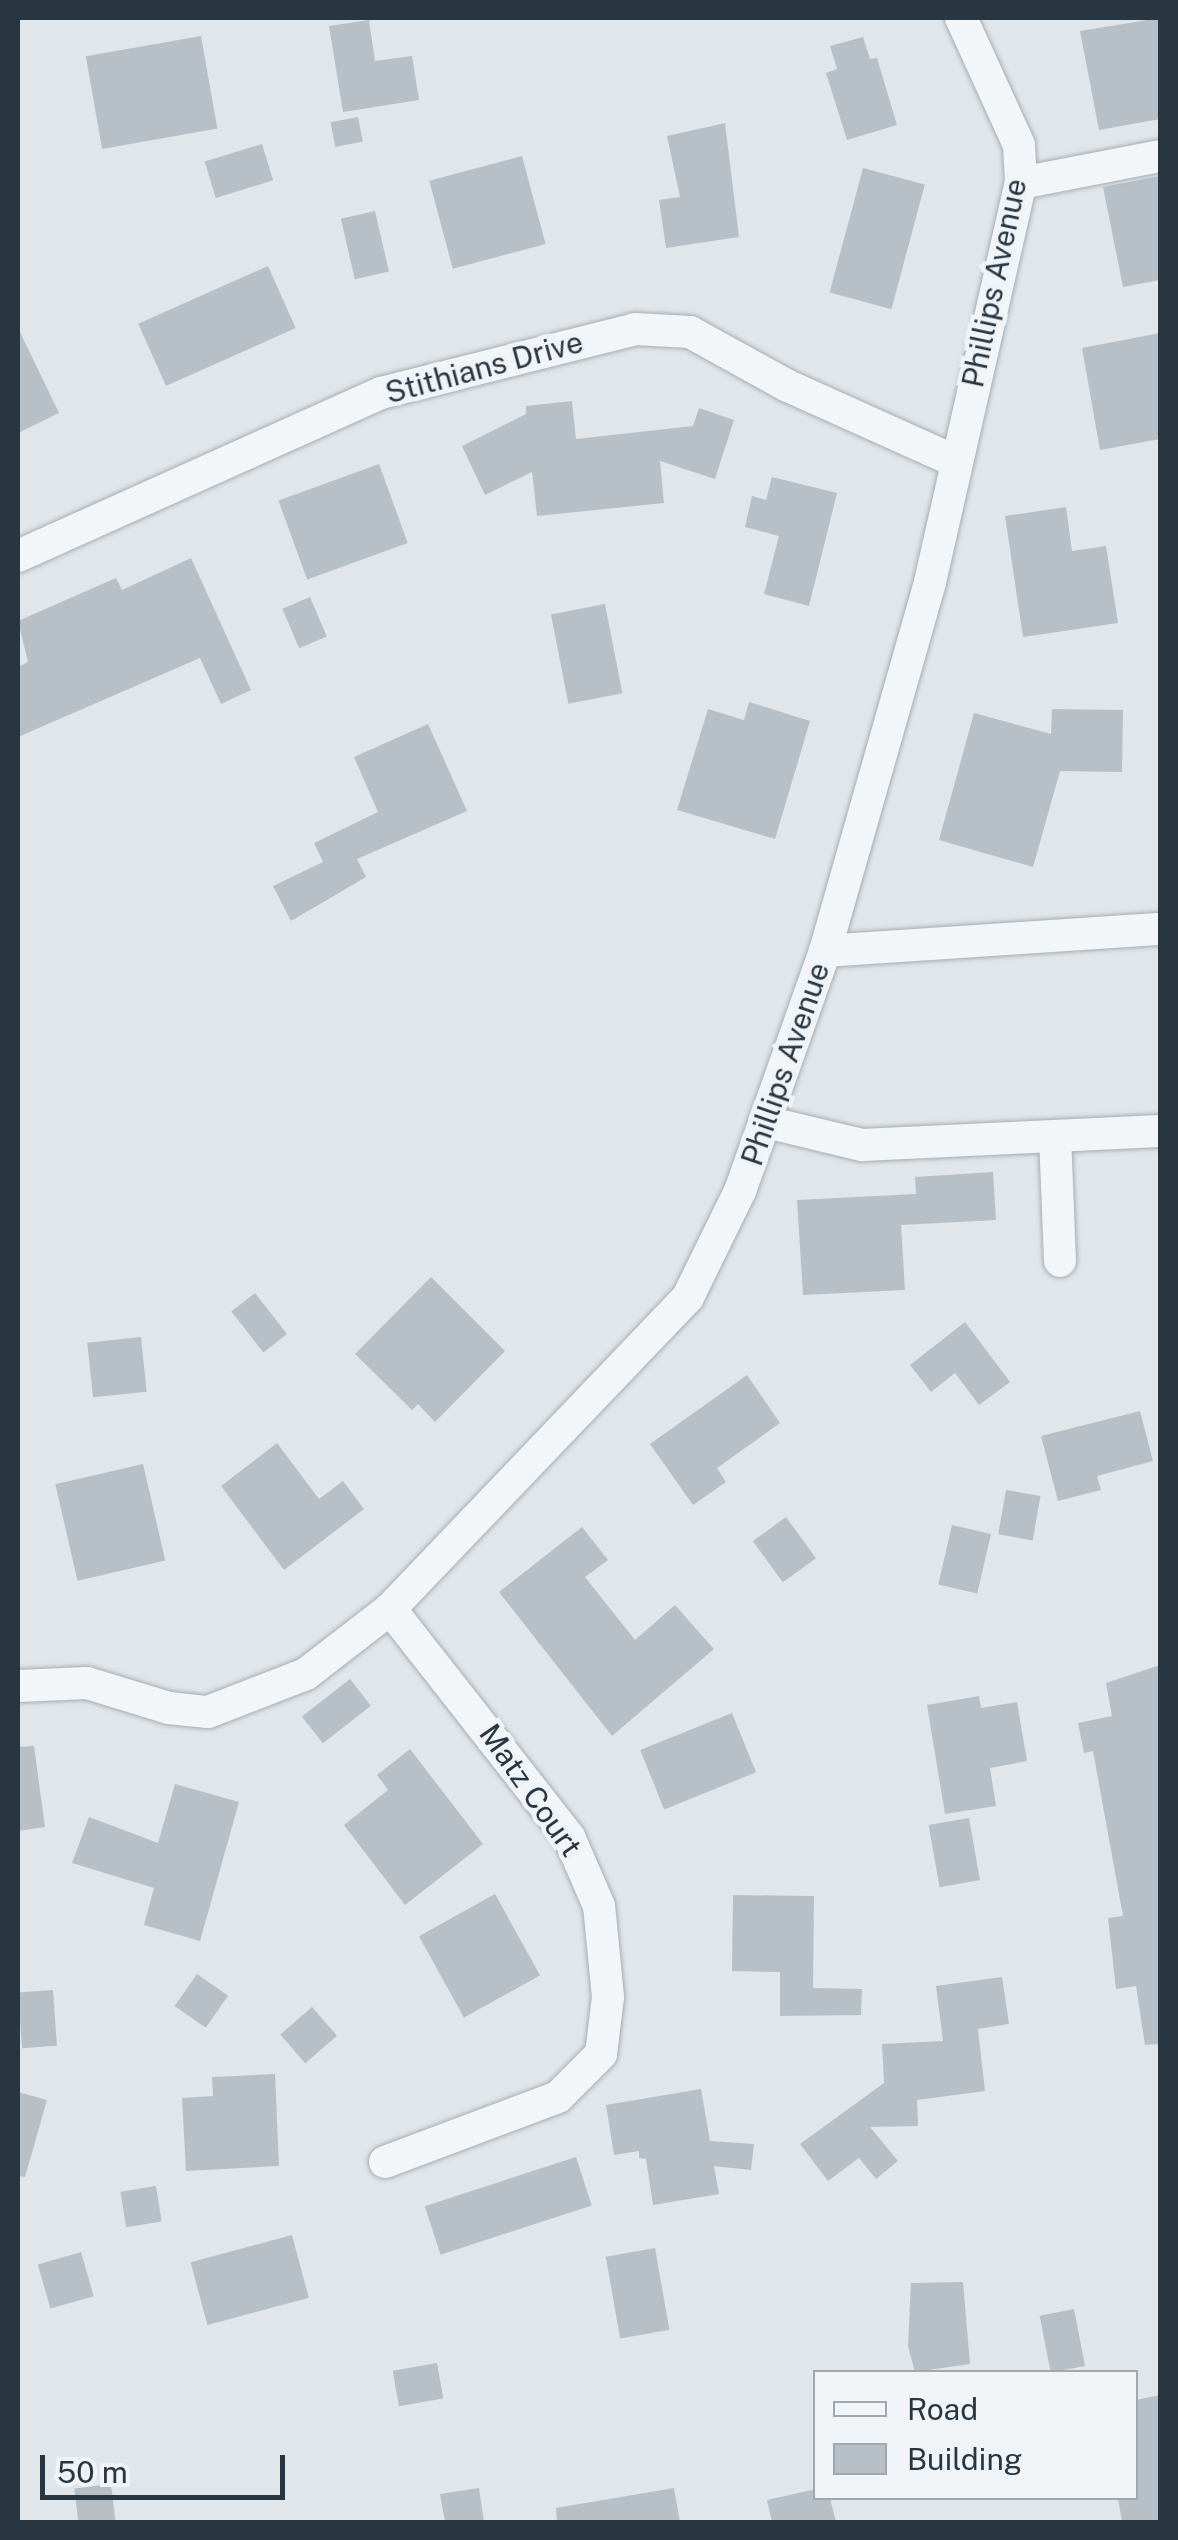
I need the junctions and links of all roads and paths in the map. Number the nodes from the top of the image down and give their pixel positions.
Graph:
1 (962, 18) edge
2 (1160, 156) edge
3 (1021, 183) junction
4 (953, 460) junction
5 (18, 556) edge
6 (1160, 930) edge
7 (824, 951) junction
8 (766, 1122) junction
9 (1160, 1131) edge
10 (1055, 1136) junction
11 (1060, 1261) dead end
12 (390, 1609) junction
13 (18, 1686) edge
14 (384, 2162) dead end

1 - 3 street, Phillips Avenue
2 - 3 street
3 - 4 street, Phillips Avenue
4 - 5 street, Stithians Drive
4 - 7 street, Phillips Avenue
6 - 7 street
7 - 8 street, Phillips Avenue
8 - 10 street
8 - 12 street, Phillips Avenue
9 - 10 street
10 - 11 street
12 - 13 street, Phillips Avenue
12 - 14 street, Matz Court

